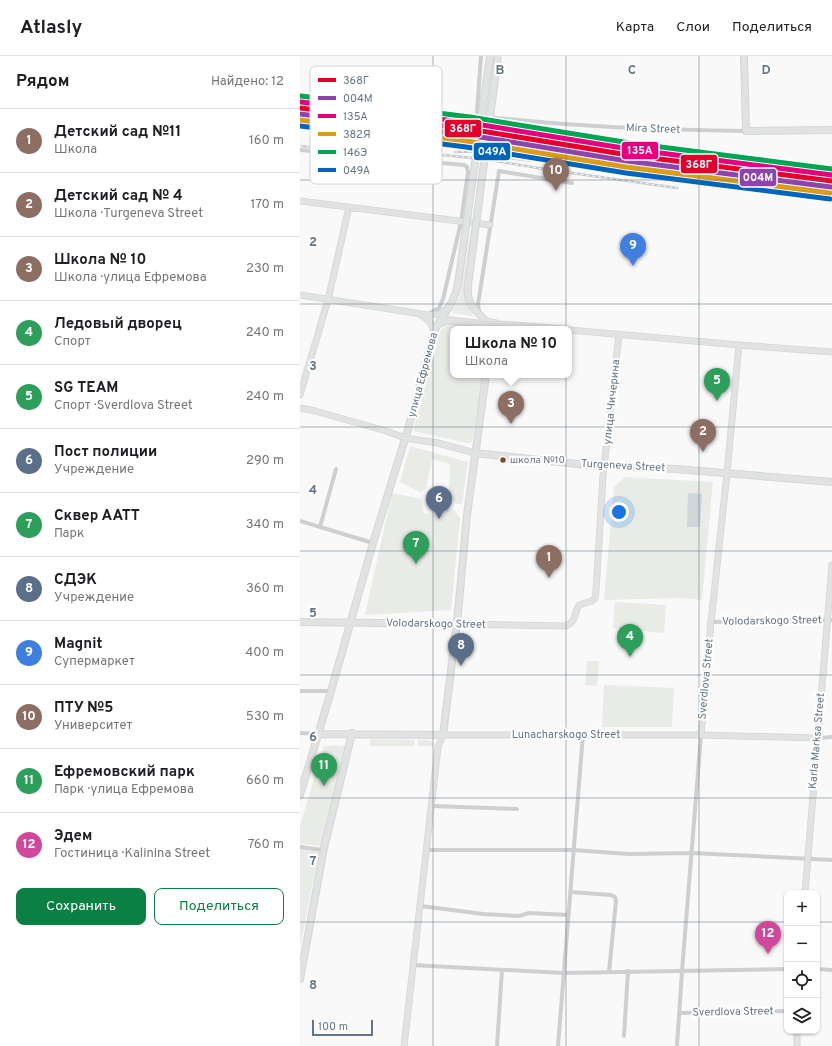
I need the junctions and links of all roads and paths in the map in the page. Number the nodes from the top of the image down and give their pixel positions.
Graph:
1 (481, 56) edge
2 (490, 56) edge
3 (498, 56) edge
4 (744, 56) edge
5 (832, 130) edge
6 (746, 131) junction
7 (300, 150) edge
8 (310, 151) edge
9 (442, 163) edge
10 (572, 183) dead end
11 (300, 201) edge
12 (349, 207) junction
13 (461, 222) junction
14 (490, 225) junction
15 (481, 292) junction
16 (300, 295) edge
17 (328, 300) junction
18 (449, 308) junction
19 (419, 314) junction
20 (483, 319) junction
21 (501, 324) junction
22 (486, 326) edge
23 (489, 326) edge
24 (498, 326) edge
25 (526, 326) edge
26 (435, 330) junction
27 (572, 330) edge
28 (619, 334) junction
29 (739, 345) junction
30 (832, 352) edge
31 (486, 378) edge
32 (300, 395) edge
33 (300, 408) edge
34 (405, 438) junction
35 (475, 453) junction
36 (604, 465) junction
37 (336, 469) dead end
38 (728, 473) junction
39 (832, 482) edge
40 (300, 521) edge
41 (320, 527) junction
42 (373, 543) junction
43 (832, 565) edge
44 (830, 620) edge
45 (300, 622) edge
46 (711, 622) junction
47 (350, 623) junction
48 (457, 624) junction
49 (571, 624) joint
50 (300, 691) edge
51 (331, 691) junction
52 (300, 733) edge
53 (352, 733) junction
54 (319, 734) junction
55 (443, 734) junction
56 (583, 734) junction
57 (701, 735) junction
58 (832, 737) edge
59 (817, 738) junction
60 (300, 795) edge
61 (432, 806) junction
62 (517, 809) dead end
63 (300, 847) edge
64 (323, 850) junction
65 (427, 850) junction
66 (573, 850) junction
67 (692, 854) junction
68 (807, 860) junction
69 (832, 860) edge
70 (805, 890) edge
71 (571, 892) junction
72 (421, 906) junction
73 (569, 915) junction
74 (412, 965) junction
75 (784, 969) edge
76 (820, 969) edge
77 (502, 970) junction
78 (682, 970) junction
79 (832, 970) edge
80 (628, 971) junction
81 (564, 972) junction
82 (609, 972) junction
83 (300, 976) edge
84 (784, 1011) edge
85 (680, 1012) junction
86 (797, 1034) edge
87 (624, 1036) dead end
88 (404, 1046) edge
89 (497, 1046) edge
90 (558, 1046) edge
91 (677, 1046) edge
92 (797, 1046) edge

1 - 6 street, Mira Street
2 - 18 main road, улица Ефремова, bridge
3 - 20 main road, bridge
4 - 6 main road
5 - 6 main road, Mira Street
7 - 8 street
9 - 13 street
10 - 14 street
11 - 12 street
12 - 13 street
12 - 17 street
13 - 14 street
13 - 19 street
14 - 15 street
15 - 20 street
15 - 21 street
16 - 17 street
17 - 19 street
17 - 32 street
18 - 19 street
18 - 26 main road, улица Ефремова
19 - 26 street
20 - 21 street
20 - 23 main road
21 - 24 street
21 - 25 street
22 - 26 main road
26 - 34 main road, улица Ефремова
27 - 28 street
28 - 29 street
28 - 36 street, улица Чичерина
29 - 30 street
29 - 38 street, Sverdlova Street
31 - 35 main road
33 - 34 street, Turgeneva Street
34 - 35 street, Turgeneva Street
34 - 42 main road, улица Ефремова
35 - 36 main road, Turgeneva Street
35 - 48 main road
36 - 38 main road, Turgeneva Street
36 - 49 street, улица Чичерина
37 - 41 street
38 - 39 main road, Turgeneva Street
38 - 46 street, Sverdlova Street
40 - 41 street
41 - 42 street
42 - 47 main road, улица Ефремова
43 - 44 street, Karla Marksa Street
44 - 46 street, Volodarskogo Street
44 - 59 street, Karla Marksa Street
45 - 47 main road, Volodarskogo Street
46 - 57 street, Sverdlova Street
47 - 48 main road, Volodarskogo Street
47 - 51 main road, улица Ефремова
48 - 49 street, Volodarskogo Street
48 - 55 main road
50 - 51 street
51 - 54 main road, улица Ефремова
52 - 54 street, Lunacharskogo Street
53 - 54 main road, Lunacharskogo Street
53 - 55 main road, Lunacharskogo Street
53 - 64 main road
54 - 60 main road, улица Ефремова
55 - 56 street, Lunacharskogo Street
55 - 61 street
56 - 57 street, Lunacharskogo Street
56 - 66 street
57 - 59 street, Lunacharskogo Street
57 - 67 street, Sverdlova Street
58 - 59 street, Lunacharskogo Street
59 - 68 street, Karla Marksa Street
61 - 62 street
61 - 65 street
63 - 64 street
64 - 83 main road
65 - 66 street
65 - 72 street
66 - 67 street
66 - 71 street
67 - 68 street
67 - 78 street, Sverdlova Street
68 - 69 street
68 - 70 street, Karla Marksa Street
71 - 73 street
71 - 82 street
72 - 73 street
72 - 74 street
73 - 81 street
74 - 77 street
74 - 88 street
75 - 78 street
76 - 79 street
77 - 81 street
77 - 89 street
78 - 80 street
78 - 85 street, Sverdlova Street
80 - 82 street
80 - 87 street
81 - 82 street
81 - 90 street
84 - 85 street, Sverdlova Street
85 - 91 street, Sverdlova Street
86 - 92 street

